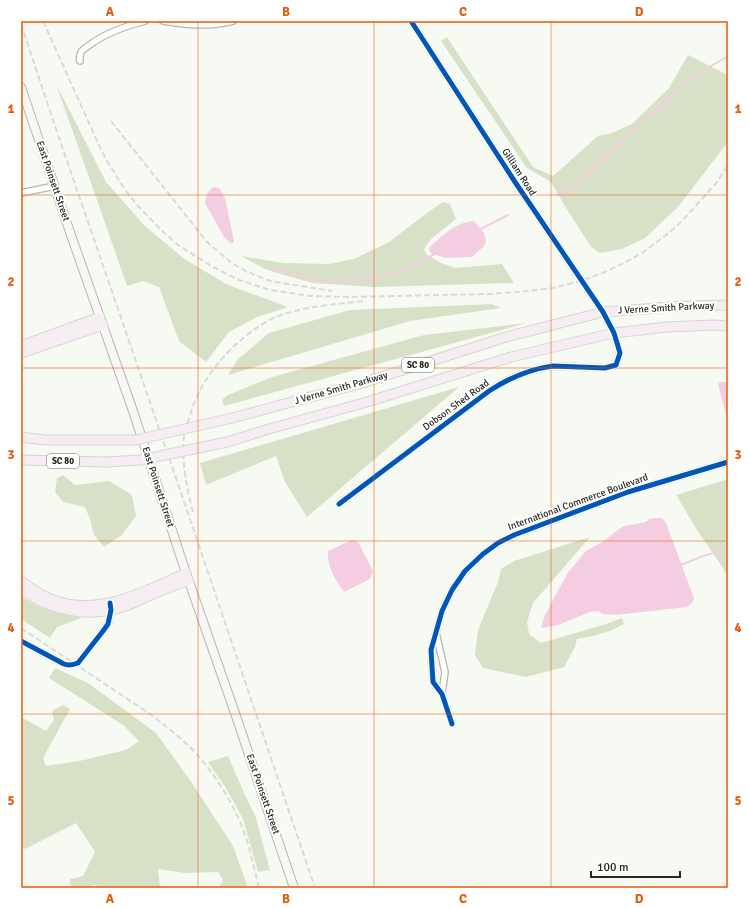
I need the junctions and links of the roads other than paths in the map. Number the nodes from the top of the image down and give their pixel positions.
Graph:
1 (145, 21) edge
2 (163, 21) edge
3 (233, 21) edge
4 (411, 21) edge
5 (80, 62) dead end
6 (21, 87) edge
7 (55, 186) junction
8 (21, 193) edge
9 (728, 305) edge
10 (603, 312) junction
11 (101, 321) junction
12 (728, 326) edge
13 (614, 332) junction
14 (21, 346) edge
15 (21, 353) edge
16 (21, 437) edge
17 (21, 460) edge
18 (728, 462) edge
19 (339, 504) dead end
20 (187, 576) junction
21 (21, 581) edge
22 (21, 589) edge
23 (110, 606) junction
24 (436, 631) junction
25 (21, 641) edge
26 (442, 694) junction
27 (452, 724) dead end
28 (294, 888) edge

1 - 5 street
2 - 3 street
4 - 10 street, Gilliam Road
6 - 7 main road, East Poinsett Street
7 - 8 street
7 - 11 main road, East Poinsett Street
9 - 10 main road, J Verne Smith Parkway / SC 80
10 - 13 street, Gilliam Road
10 - 16 main road, J Verne Smith Parkway / SC 80, bridge
11 - 14 main road
11 - 15 main road
11 - 20 main road, East Poinsett Street
12 - 13 main road, J Verne Smith Parkway / SC 80
13 - 17 main road, J Verne Smith Parkway / SC 80, bridge
13 - 19 street, Dobson Shed Road
18 - 24 street, International Commerce Boulevard
20 - 23 main road
20 - 28 main road, East Poinsett Street
21 - 23 main road
22 - 23 main road
23 - 25 street
24 - 26 street, International Commerce Boulevard
24 - 26 street, International Commerce Boulevard
26 - 27 street, International Commerce Boulevard

